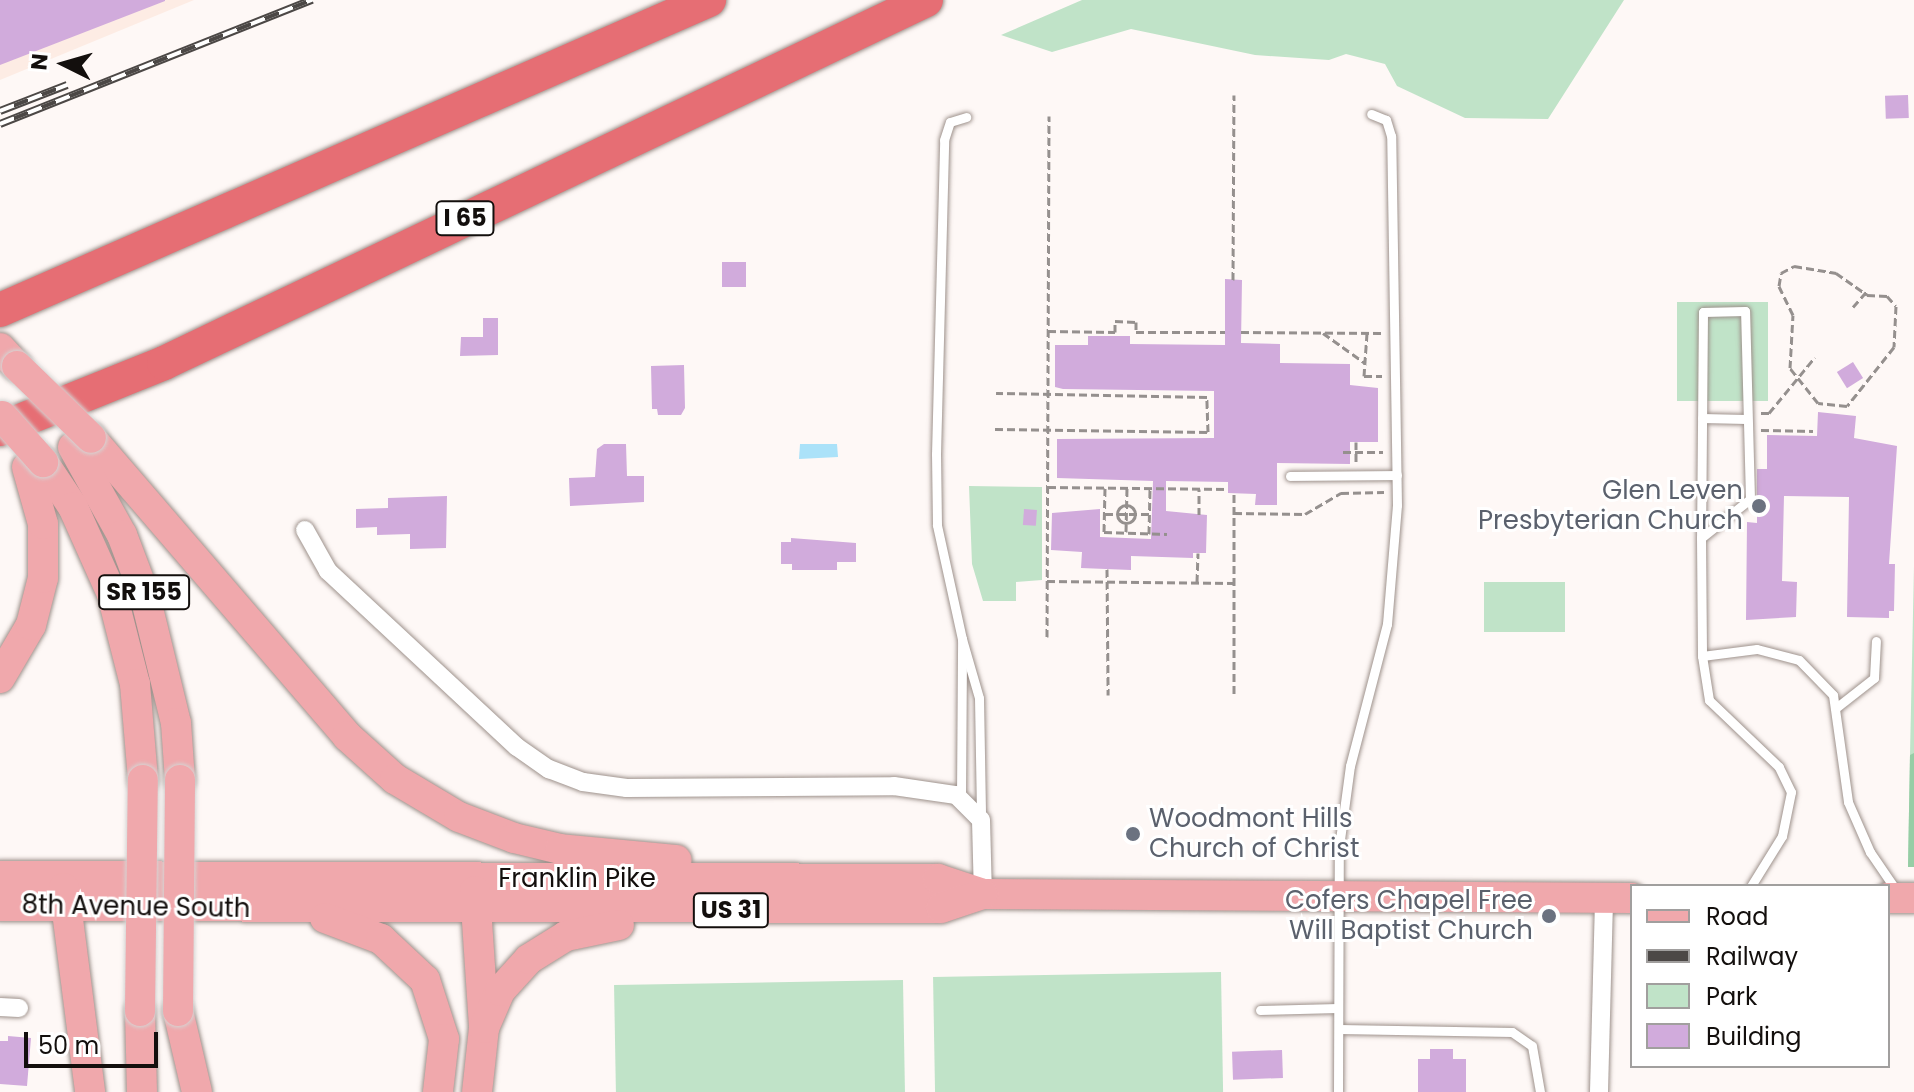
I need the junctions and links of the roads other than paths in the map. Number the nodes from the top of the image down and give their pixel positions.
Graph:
1 (709, 0) edge
2 (926, 0) edge
3 (1371, 114) dead end
4 (966, 117) dead end
5 (257, 197) junction
6 (0, 286) edge
7 (0, 310) edge
8 (8, 357) edge
9 (1746, 416) junction
10 (1702, 418) junction
11 (1, 419) edge
12 (82, 442) junction
13 (35, 464) junction
14 (1397, 475) junction
15 (1290, 476) dead end
16 (305, 530) dead end
17 (1701, 538) junction
18 (962, 639) junction
19 (1876, 641) dead end
20 (1702, 656) junction
21 (0, 678) edge
22 (1837, 707) junction
23 (961, 797) junction
24 (981, 820) junction
25 (0, 876) edge
26 (475, 878) junction
27 (816, 879) junction
28 (265, 880) joint
29 (1752, 884) edge
30 (64, 892) junction
31 (983, 894) junction
32 (1336, 895) junction
33 (1618, 898) edge
34 (1901, 898) edge
35 (0, 906) edge
36 (272, 909) junction
37 (816, 909) junction
38 (476, 910) junction
39 (1338, 1008) junction
40 (1260, 1010) dead end
41 (178, 1011) junction
42 (484, 1028) junction
43 (1339, 1029) junction
44 (90, 1092) edge
45 (142, 1092) edge
46 (176, 1092) edge
47 (197, 1092) edge
48 (438, 1092) edge
49 (477, 1092) edge
50 (1338, 1092) edge
51 (1540, 1092) edge
52 (1599, 1092) edge

1 - 5 highway
2 - 11 highway, I 65
3 - 14 lane
4 - 18 lane
5 - 6 highway
5 - 7 highway
8 - 12 main road, bridge
9 - 10 lane
9 - 10 lane
9 - 17 lane
10 - 17 lane
11 - 13 main road, bridge
12 - 27 main road
12 - 41 main road, SR 155, bridge
13 - 21 main road
13 - 45 main road, bridge
14 - 15 lane
14 - 32 lane
16 - 23 street
17 - 20 lane
18 - 23 lane
18 - 24 lane
19 - 22 lane
20 - 22 lane
20 - 29 lane
22 - 34 lane
23 - 24 street
24 - 31 street
25 - 30 main road, 8th Avenue South / US 31
26 - 27 main road, Franklin Pike / US 31
26 - 28 main road, Franklin Pike / US 31
26 - 38 main road
27 - 31 main road, Franklin Pike / US 31
28 - 30 main road, 8th Avenue South / US 31
30 - 35 main road, 8th Avenue South / US 31
30 - 36 main road, 8th Avenue South / US 31
30 - 44 main road
31 - 32 main road, Franklin Pike / US 31
31 - 37 main road, Franklin Pike / US 31
32 - 33 main road, Franklin Pike / US 31
32 - 39 lane
33 - 52 street
36 - 38 main road, Franklin Pike / US 31
36 - 48 main road
37 - 38 main road, Franklin Pike / US 31
37 - 42 main road
38 - 42 main road
39 - 40 lane
39 - 43 lane
41 - 46 main road
41 - 47 main road
42 - 49 main road
43 - 50 lane
43 - 51 lane

